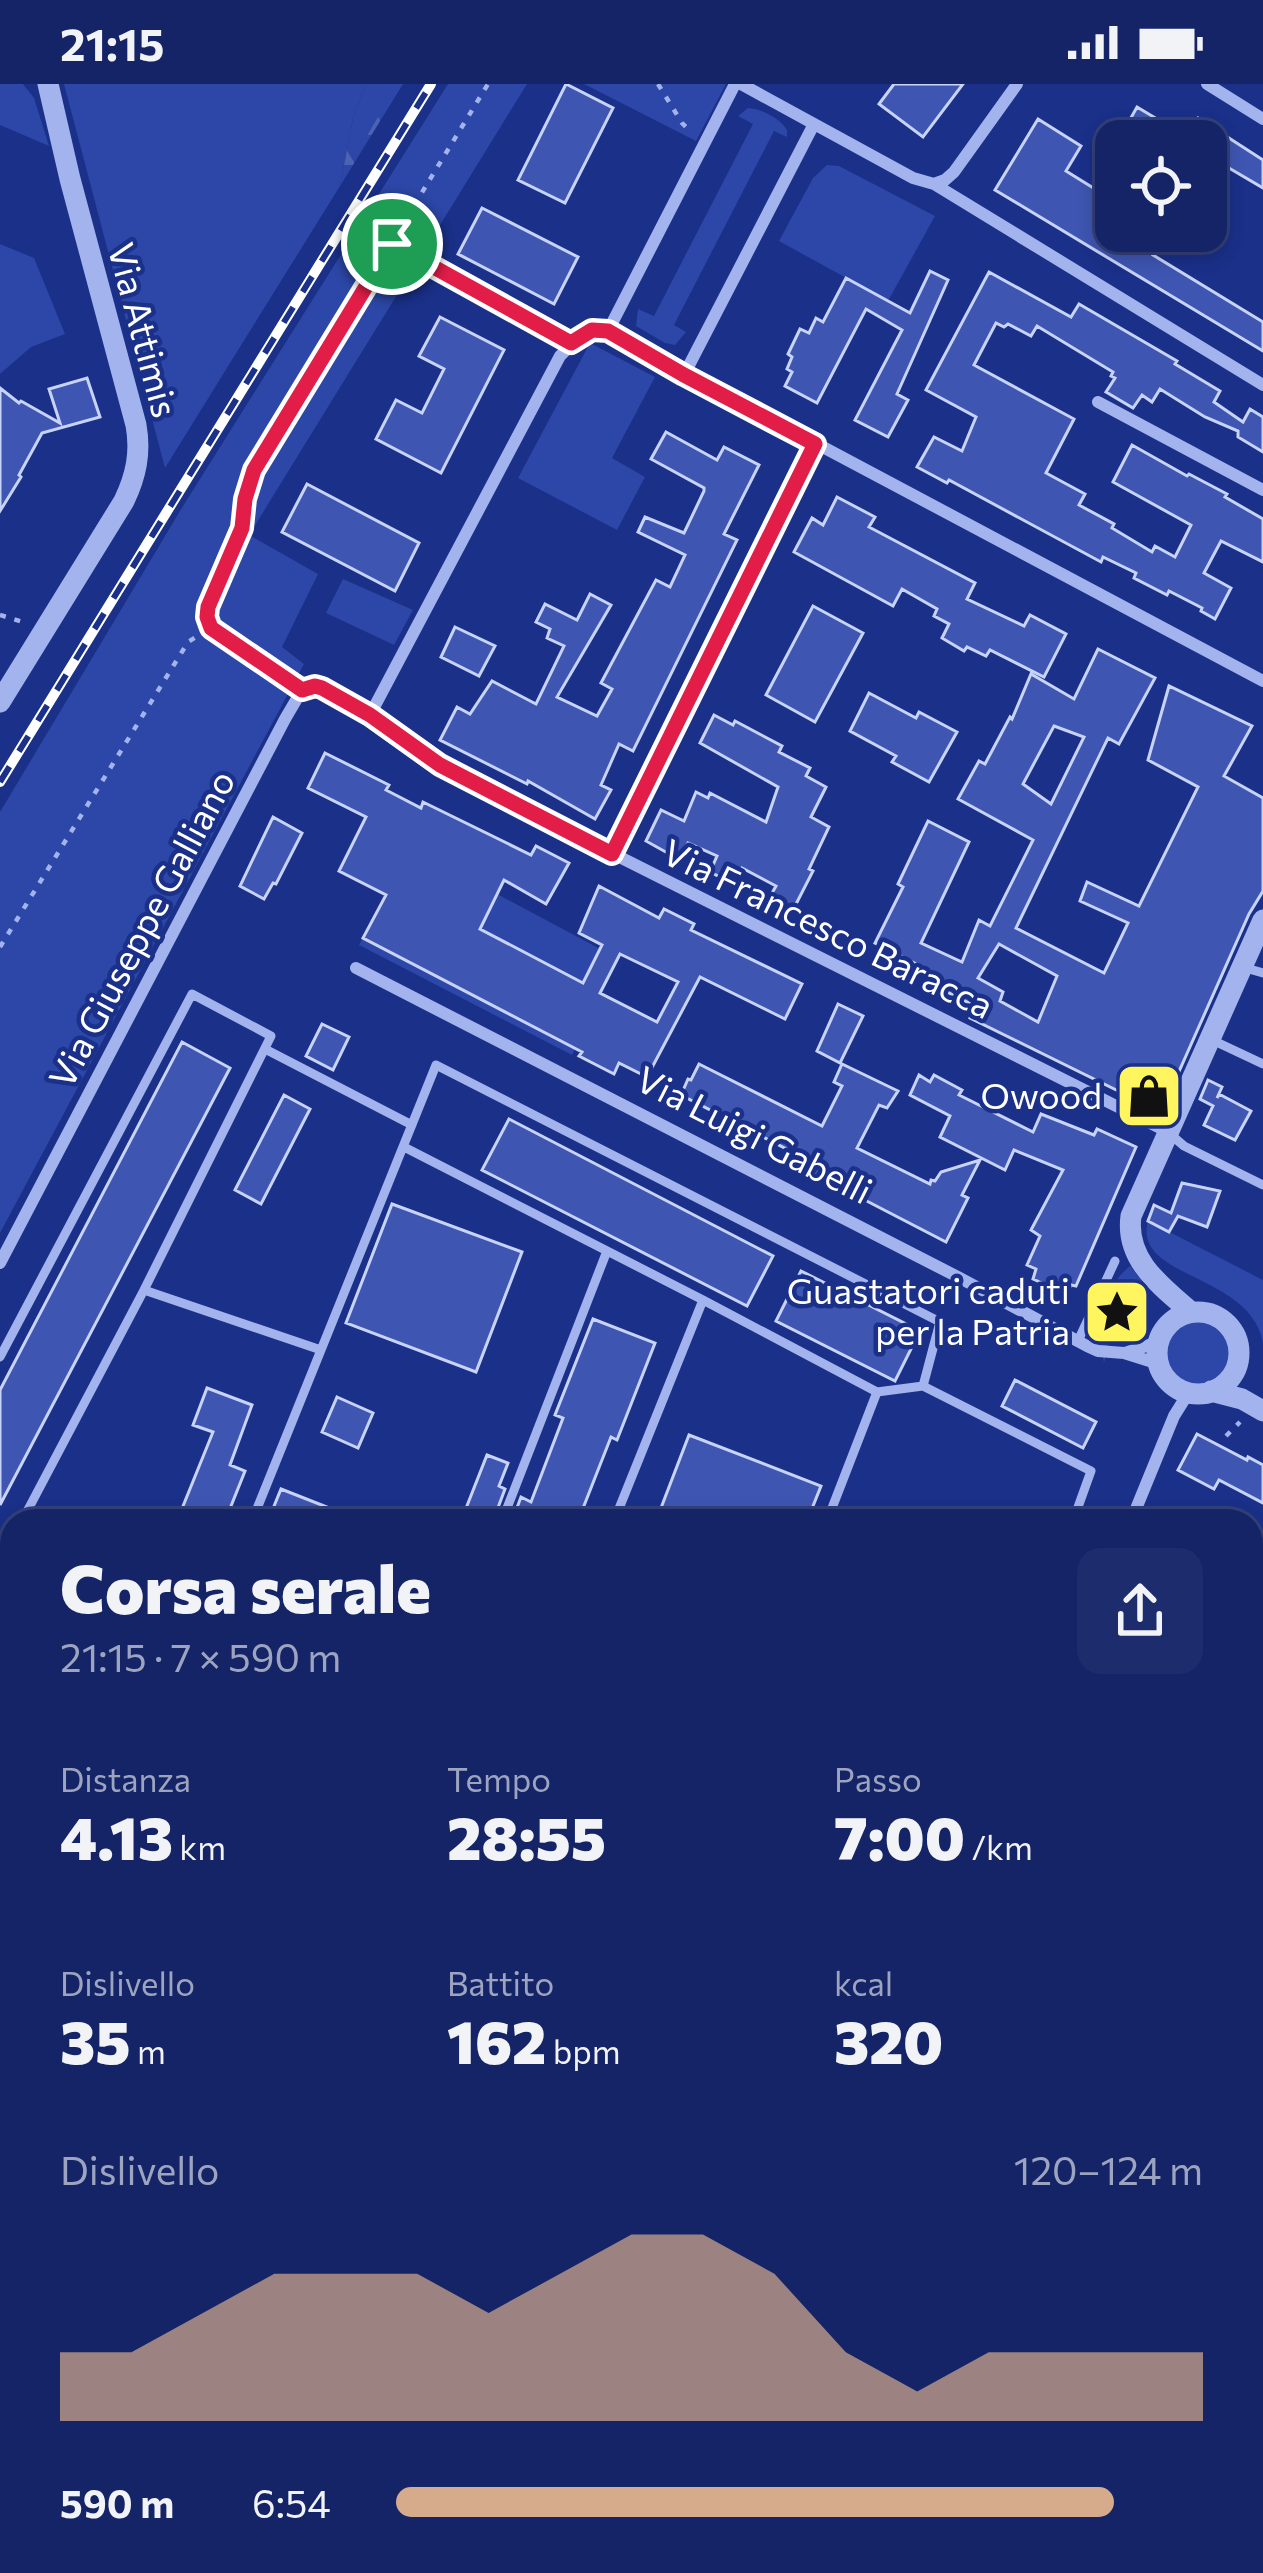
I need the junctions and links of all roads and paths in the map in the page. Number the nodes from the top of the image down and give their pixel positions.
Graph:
1 (48, 84) edge
2 (488, 84) edge
3 (658, 84) edge
4 (738, 84) edge
5 (1017, 84) edge
6 (1207, 84) edge
7 (1263, 119) edge
8 (814, 124) junction
9 (704, 145) junction
10 (934, 184) junction
11 (392, 244) junction
12 (608, 331) junction
13 (571, 343) junction
14 (684, 375) junction
15 (1263, 385) edge
16 (1098, 402) dead end
17 (815, 444) junction
18 (1263, 490) edge
19 (0, 616) edge
20 (15, 620) dead end
21 (211, 628) junction
22 (1263, 681) edge
23 (302, 690) junction
24 (0, 702) edge
25 (370, 715) junction
26 (612, 854) junction
27 (1263, 920) edge
28 (0, 947) edge
29 (356, 968) dead end
30 (1253, 970) edge
31 (1210, 1039) junction
32 (265, 1049) junction
33 (1263, 1064) edge
34 (412, 1125) junction
35 (1168, 1132) junction
36 (404, 1147) junction
37 (1263, 1185) edge
38 (608, 1251) junction
39 (1115, 1261) dead end
40 (0, 1263) edge
41 (1152, 1286) junction
42 (144, 1290) junction
43 (703, 1300) junction
44 (1191, 1312) junction
45 (1078, 1341) junction
46 (1162, 1343) junction
47 (1123, 1346) junction
48 (321, 1350) junction
49 (0, 1358) edge
50 (1239, 1358) junction
51 (923, 1386) junction
52 (1193, 1391) junction
53 (878, 1392) junction
54 (1256, 1410) edge
55 (1226, 1436) dead end
56 (28, 1509) edge
57 (257, 1509) edge
58 (507, 1509) edge
59 (619, 1509) edge
60 (832, 1509) edge
61 (1077, 1509) edge
62 (1136, 1509) edge

1 - 24 street, Via Attimis
2 - 11 path
3 - 9 path
4 - 8 street
4 - 9 street
5 - 10 street
6 - 7 street
8 - 10 street
8 - 14 street
9 - 12 street
10 - 15 street
11 - 13 path
11 - 21 path
12 - 13 street
12 - 14 street
13 - 25 street
14 - 17 street
16 - 18 street
17 - 22 street
17 - 26 street
19 - 20 path
21 - 23 path
21 - 28 path
23 - 25 street
23 - 40 street, Via Giuseppe Galliano
25 - 26 street, Via Francesco Baracca
26 - 35 street, Via Francesco Baracca
27 - 30 street
29 - 45 street, Via Luigi Gabelli
30 - 31 street
31 - 33 lane
31 - 35 street
32 - 34 lane
32 - 42 lane
32 - 49 lane
34 - 36 lane
34 - 51 lane
35 - 37 lane
35 - 41 street
36 - 38 lane
36 - 48 lane
38 - 43 lane
38 - 58 lane
39 - 45 lane
41 - 44 street
41 - 46 street
41 - 47 path
42 - 48 lane
42 - 56 lane
43 - 53 lane
43 - 59 lane
44 - 46 street
44 - 50 street
45 - 47 street, Via Luigi Gabelli
46 - 47 street
46 - 47 street, Via Luigi Gabelli
46 - 52 street
48 - 57 lane
50 - 52 street
50 - 54 street
51 - 53 lane
51 - 61 lane
52 - 54 street
52 - 62 street
53 - 60 lane
54 - 55 path

